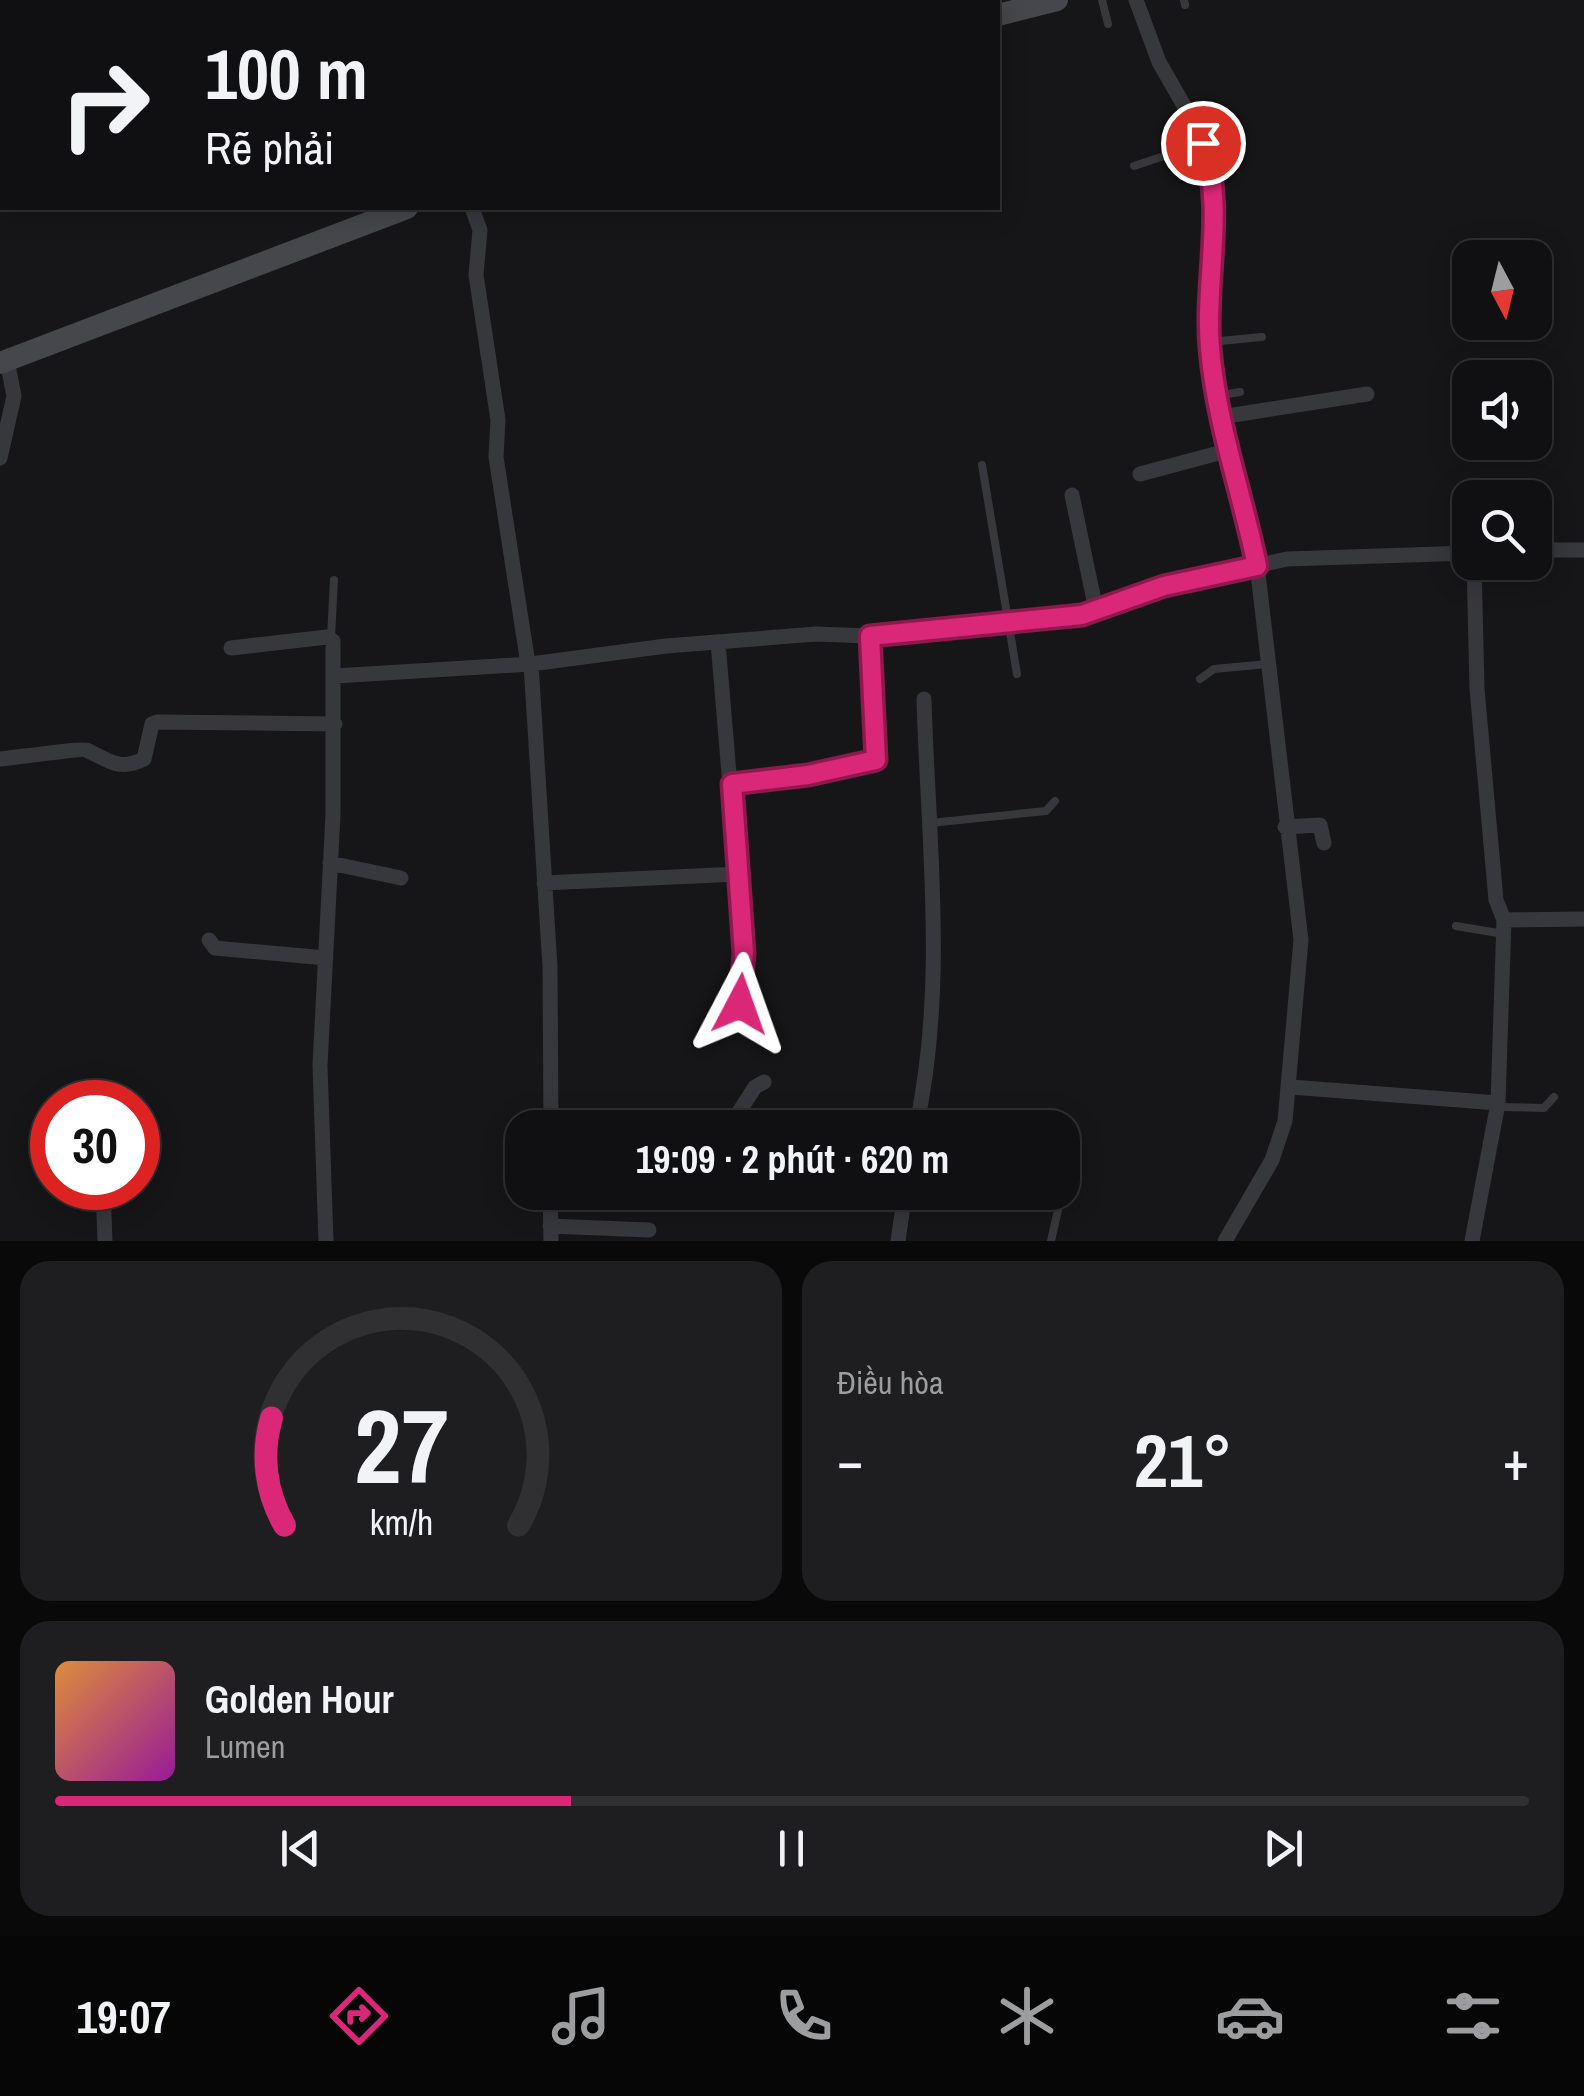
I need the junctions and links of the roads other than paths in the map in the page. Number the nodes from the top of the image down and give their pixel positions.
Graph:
1 (1102, 0) edge
2 (1136, 0) edge
3 (1050, 1) edge
4 (1000, 14) edge
5 (1108, 24) dead end
6 (1203, 143) junction
7 (1134, 166) dead end
8 (402, 210) edge
9 (473, 210) edge
10 (1262, 337) dead end
11 (1213, 342) junction
12 (4, 362) edge
13 (1238, 393) dead end
14 (1367, 394) dead end
15 (1218, 396) junction
16 (1230, 415) junction
17 (1230, 450) junction
18 (0, 458) edge
19 (982, 465) dead end
20 (1140, 474) dead end
21 (1072, 495) dead end
22 (1552, 550) edge
23 (1584, 550) edge
24 (1452, 554) edge
25 (1257, 566) junction
26 (334, 580) dead end
27 (1475, 580) edge
28 (1096, 610) junction
29 (1011, 628) junction
30 (331, 638) junction
31 (871, 640) junction
32 (231, 648) dead end
33 (719, 650) junction
34 (1268, 664) junction
35 (531, 666) junction
36 (1017, 674) dead end
37 (335, 676) junction
38 (1200, 679) dead end
39 (924, 699) dead end
40 (334, 724) junction
41 (0, 759) edge
42 (732, 784) junction
43 (1055, 801) dead end
44 (930, 823) junction
45 (1294, 826) junction
46 (1324, 843) dead end
47 (330, 862) junction
48 (738, 874) junction
49 (402, 878) dead end
50 (544, 883) junction
51 (1584, 920) edge
52 (1456, 926) dead end
53 (1504, 927) junction
54 (209, 940) dead end
55 (326, 958) junction
56 (739, 1026) dead end
57 (764, 1082) dead end
58 (1294, 1087) junction
59 (1554, 1098) dead end
60 (1498, 1105) junction
61 (551, 1110) edge
62 (739, 1110) edge
63 (918, 1110) edge
64 (103, 1210) edge
65 (902, 1210) edge
66 (1058, 1210) edge
67 (649, 1230) dead end
68 (551, 1234) edge
69 (104, 1241) edge
70 (326, 1241) edge
71 (898, 1241) edge
72 (1051, 1241) edge
73 (1225, 1241) edge
74 (1472, 1241) edge

1 - 5 lane
2 - 6 street
3 - 4 street
6 - 7 lane
6 - 11 street
8 - 12 street
9 - 35 street
10 - 11 lane
11 - 15 street
12 - 18 street
13 - 15 lane
14 - 16 street
15 - 16 street
16 - 17 street
17 - 20 street
17 - 25 street
19 - 29 lane
21 - 28 street
22 - 23 street
24 - 25 street
25 - 28 street
25 - 34 street
26 - 30 lane
27 - 53 street
28 - 29 street
29 - 31 street
29 - 36 lane
30 - 32 street
30 - 37 street
31 - 33 street
31 - 42 street
33 - 35 street
33 - 42 street
34 - 38 lane
34 - 45 street
35 - 37 street
35 - 50 street
37 - 40 street
39 - 44 street
40 - 41 street
40 - 47 street
42 - 48 street
43 - 44 lane
44 - 63 street
45 - 46 street
45 - 58 street
47 - 49 street
47 - 55 street
48 - 50 street
48 - 56 street
50 - 61 street
51 - 53 street
52 - 53 lane
53 - 60 street
54 - 55 street
55 - 70 street
57 - 62 street
58 - 60 street
58 - 73 street
59 - 60 lane
60 - 74 street
64 - 69 street
65 - 71 street
66 - 72 lane
67 - 68 street

